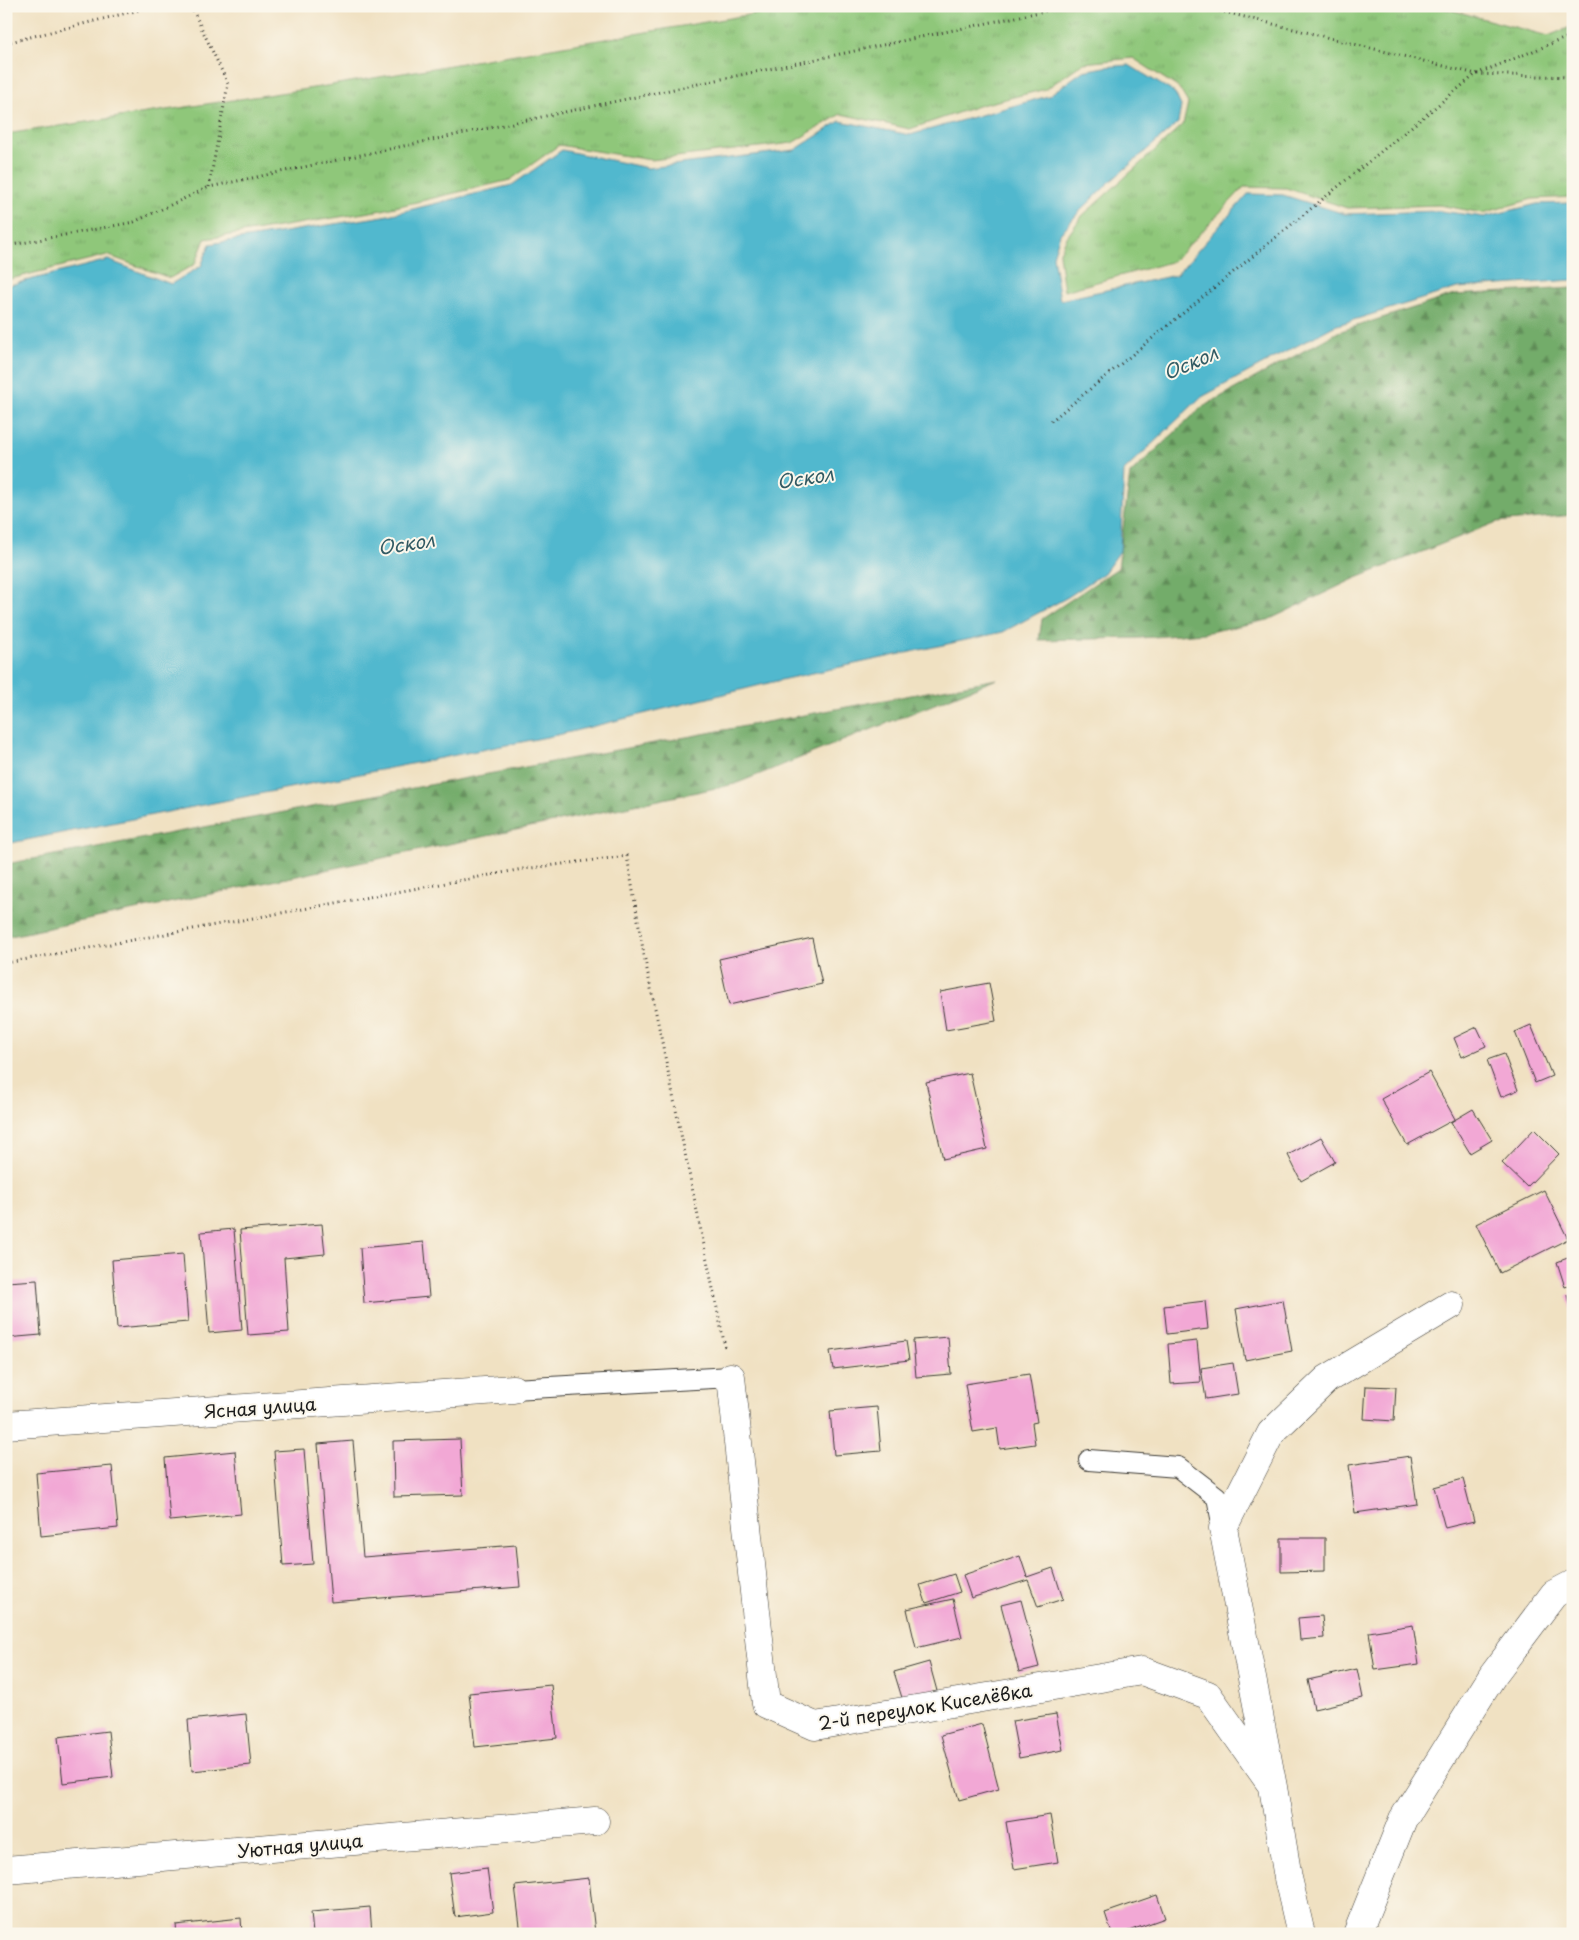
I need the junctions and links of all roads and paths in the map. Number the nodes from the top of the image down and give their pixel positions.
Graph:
1 (155, 6) edge
2 (191, 6) edge
3 (1068, 6) edge
4 (1200, 6) edge
5 (1573, 36) edge
6 (6, 43) edge
7 (1476, 74) junction
8 (1573, 77) edge
9 (209, 187) junction
10 (6, 246) edge
11 (1051, 421) dead end
12 (6, 963) edge
13 (1451, 1305) dead end
14 (731, 1377) junction
15 (513, 1389) joint
16 (6, 1425) edge
17 (1089, 1460) dead end
18 (1223, 1528) junction
19 (1573, 1584) edge
20 (1273, 1787) junction
21 (594, 1821) dead end
22 (6, 1870) edge
23 (1301, 1934) edge
24 (1357, 1934) edge

1 - 6 path
2 - 9 path
3 - 9 path
4 - 7 path
5 - 7 path
7 - 8 path
7 - 11 path
9 - 10 path
12 - 14 path
13 - 18 street
14 - 15 lane
14 - 20 street, 2-й переулок Киселёвка
15 - 16 street, Ясная улица
17 - 18 lane
18 - 20 street, 2-й переулок Киселёвка
19 - 24 street
20 - 23 street, 2-й переулок Киселёвка
21 - 22 street, Уютная улица

